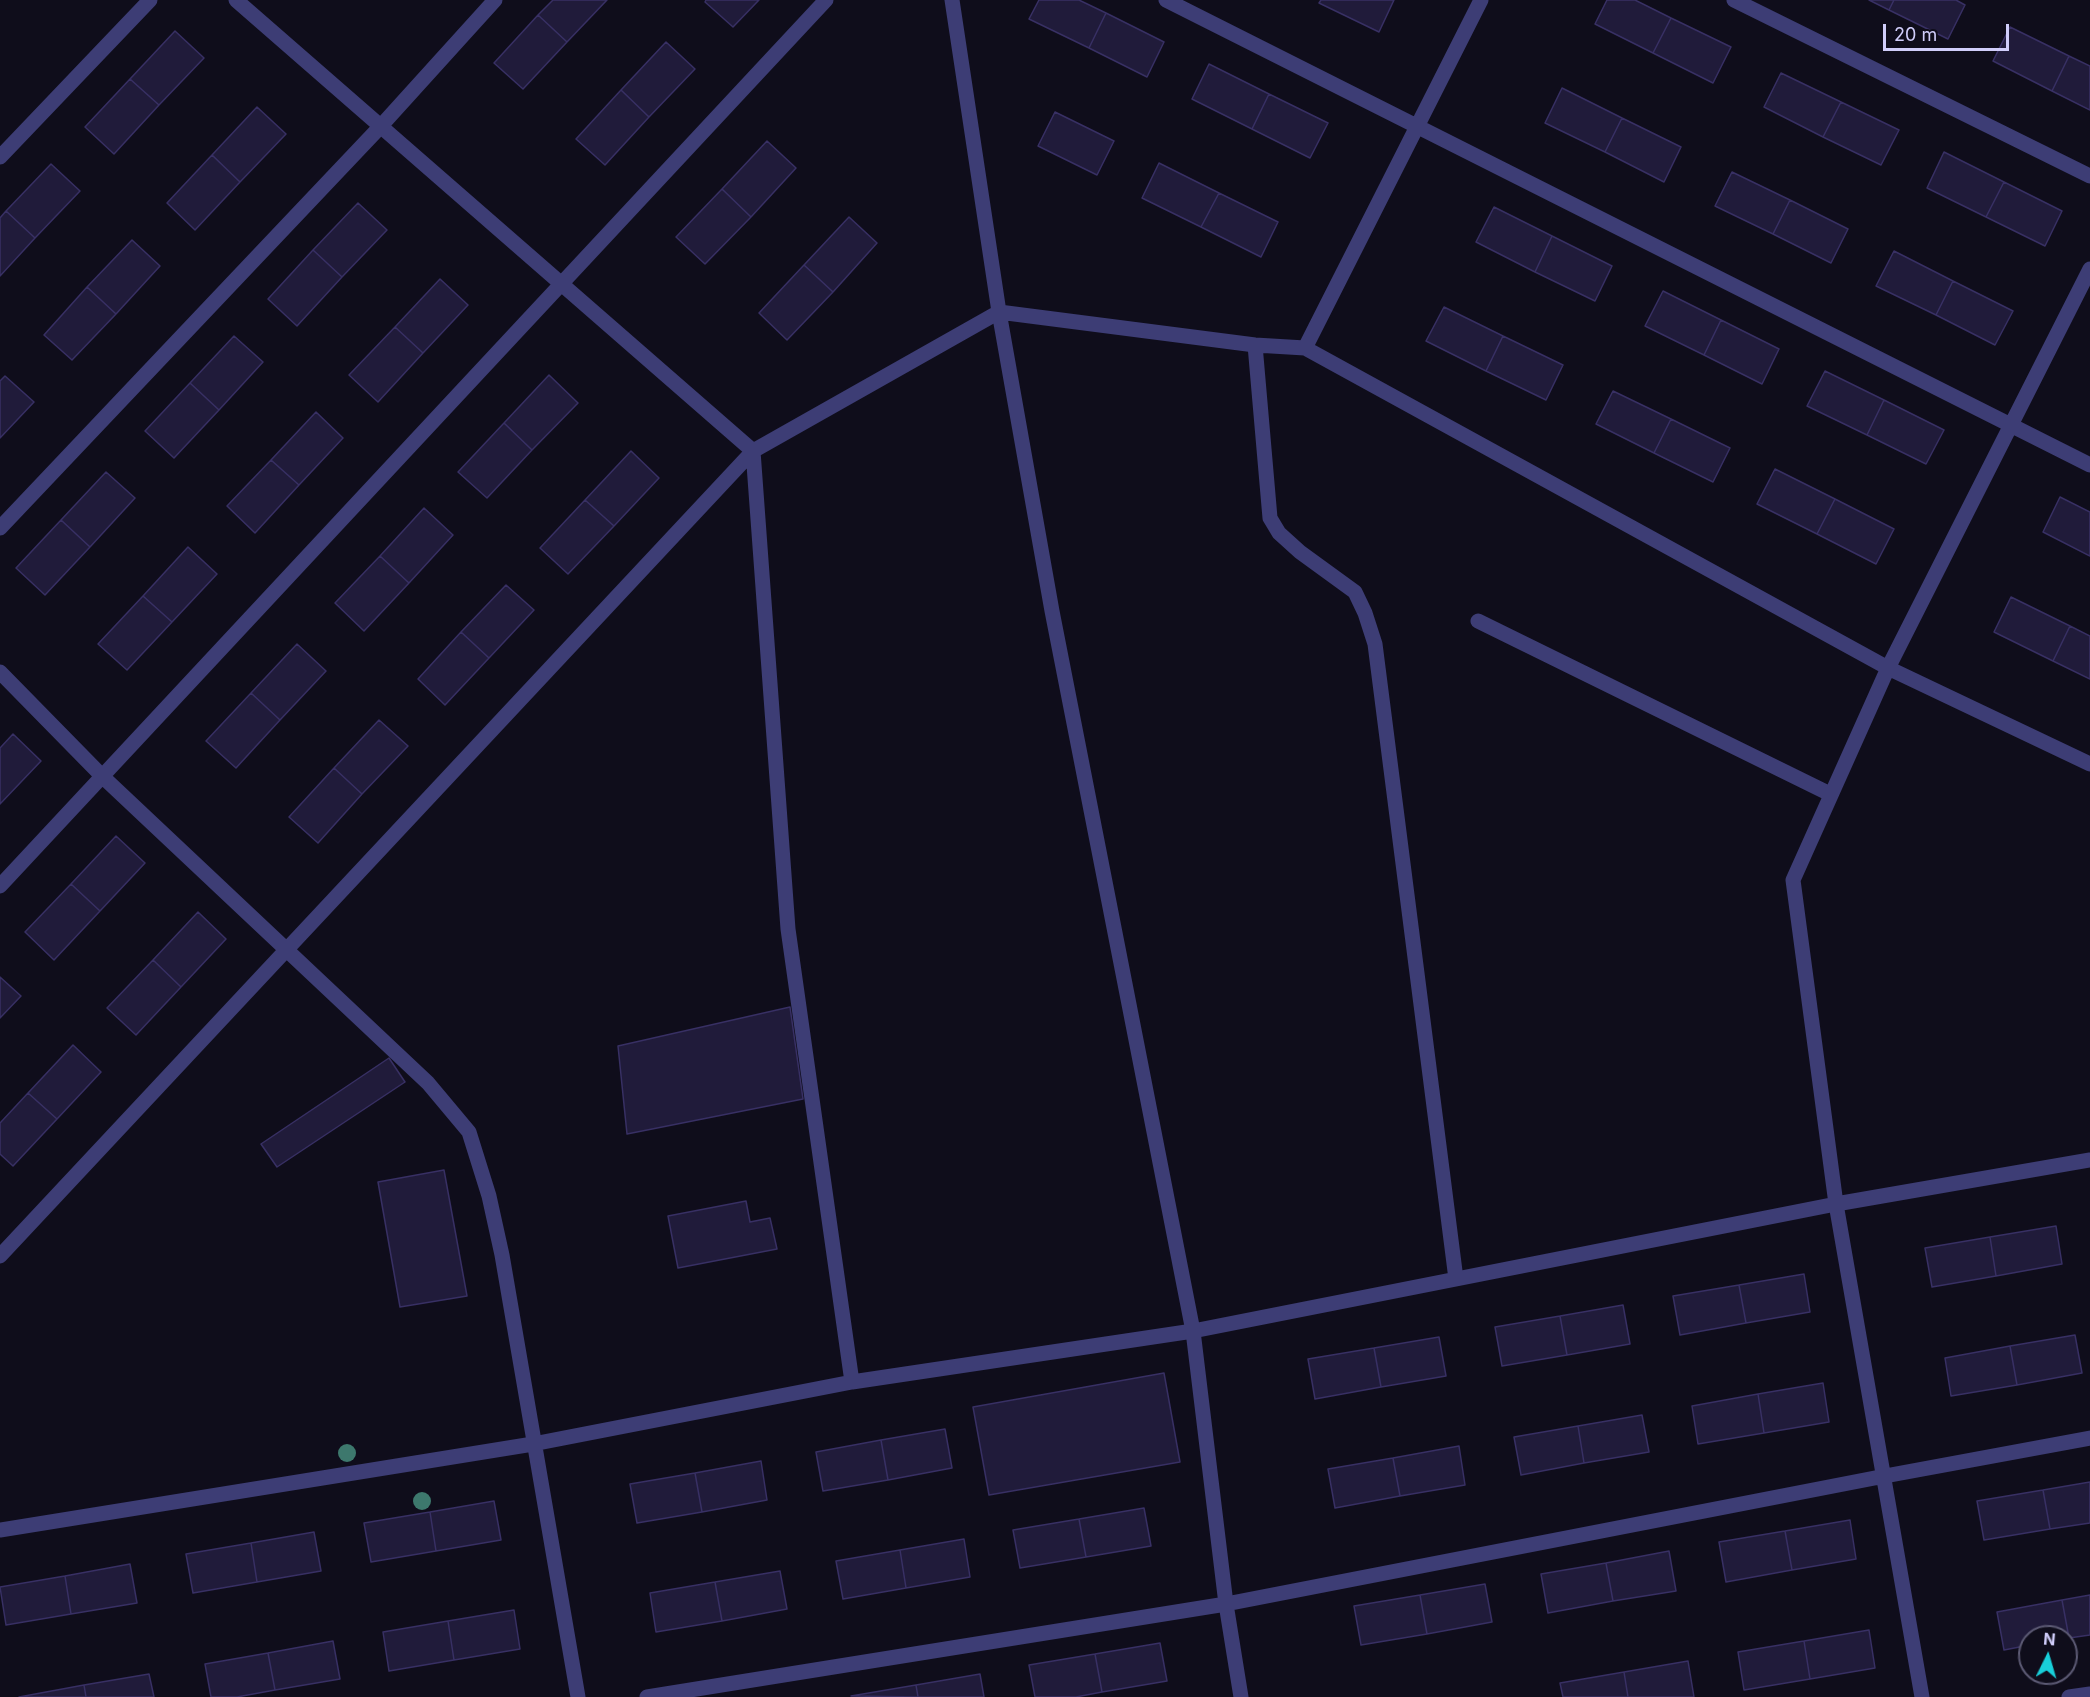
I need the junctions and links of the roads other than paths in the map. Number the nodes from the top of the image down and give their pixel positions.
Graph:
1 (150, 0) edge
2 (236, 0) edge
3 (495, 0) edge
4 (826, 0) edge
5 (952, 0) edge
6 (1166, 0) edge
7 (1481, 0) edge
8 (1734, 0) edge
9 (1418, 126) junction
10 (380, 127) junction
11 (0, 157) edge
12 (2090, 176) edge
13 (2090, 268) edge
14 (562, 284) junction
15 (999, 312) junction
16 (1255, 345) junction
17 (1305, 348) junction
18 (2011, 425) junction
19 (753, 451) junction
20 (2090, 465) edge
21 (0, 528) edge
22 (1478, 621) dead end
23 (1888, 668) junction
24 (0, 672) edge
25 (2090, 764) edge
26 (102, 777) junction
27 (1830, 794) junction
28 (0, 886) edge
29 (287, 950) junction
30 (2090, 1160) edge
31 (1836, 1204) junction
32 (0, 1256) edge
33 (1456, 1279) junction
34 (1193, 1331) junction
35 (852, 1382) junction
36 (2090, 1438) edge
37 (533, 1444) junction
38 (1885, 1476) junction
39 (0, 1530) edge
40 (1226, 1604) junction
41 (2090, 1694) edge
42 (578, 1697) edge
43 (647, 1697) edge
44 (1241, 1697) edge
45 (1922, 1697) edge
46 (2069, 1697) edge

1 - 11 street
2 - 10 street
3 - 10 street
4 - 14 street
5 - 15 street
6 - 9 street
7 - 9 street
8 - 12 street
9 - 17 street
9 - 18 street
10 - 14 street
10 - 21 street
13 - 18 street
14 - 19 street
14 - 26 street
15 - 16 street
15 - 19 street
15 - 34 street
16 - 17 street
16 - 33 street
17 - 23 street
18 - 20 street
18 - 23 street
19 - 29 street
19 - 35 street
22 - 27 street
23 - 25 street
23 - 27 street
24 - 26 street
26 - 28 street
26 - 29 street
27 - 31 street
29 - 32 street
29 - 37 street
30 - 31 street
31 - 33 street
31 - 38 street
33 - 34 street
34 - 35 street
34 - 40 street
35 - 37 street
36 - 38 street
37 - 39 street
37 - 42 street
38 - 40 street
38 - 45 street
40 - 43 street
40 - 44 street
41 - 46 street

